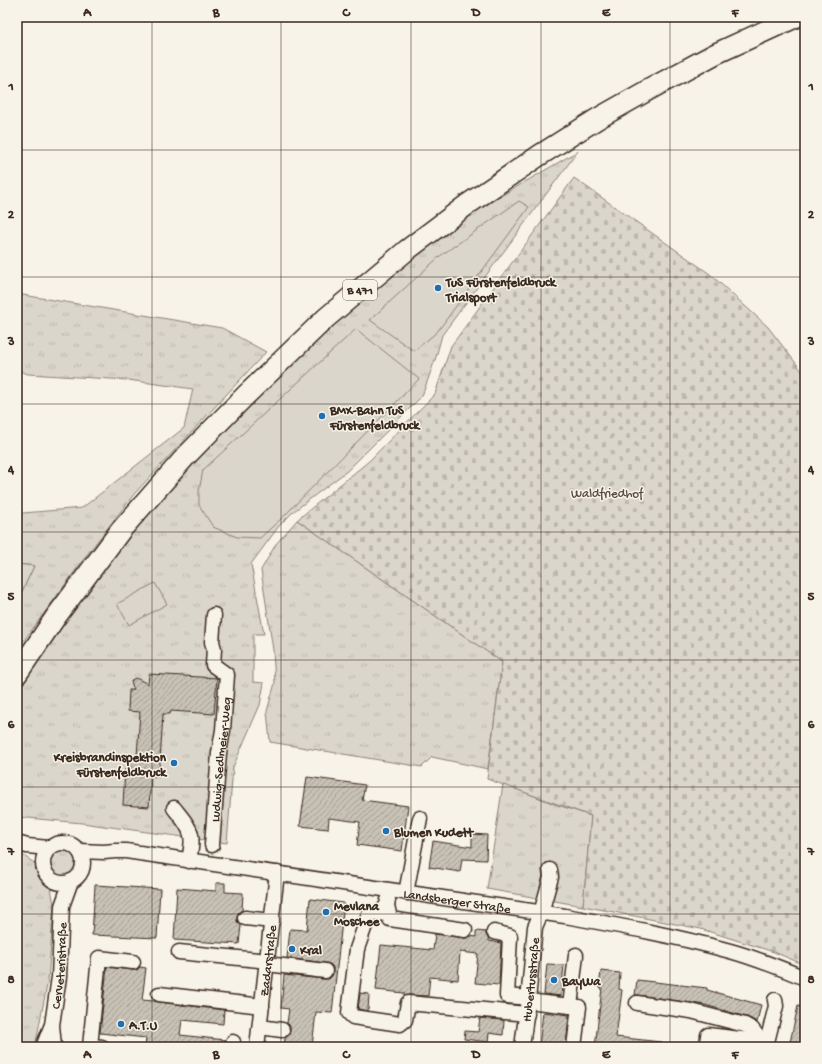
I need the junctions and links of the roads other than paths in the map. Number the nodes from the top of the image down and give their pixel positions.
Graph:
1 (796, 17) edge
2 (214, 614) dead end
3 (17, 674) edge
4 (174, 808) dead end
5 (420, 818) dead end
6 (22, 845) edge
7 (212, 845) dead end
8 (49, 848) junction
9 (79, 851) junction
10 (104, 852) junction
11 (189, 860) junction
12 (42, 862) junction
13 (83, 866) junction
14 (550, 870) dead end
15 (277, 874) junction
16 (54, 881) junction
17 (71, 881) junction
18 (390, 891) junction
19 (406, 893) junction
20 (387, 905) junction
21 (62, 906) junction
22 (541, 913) junction
23 (245, 918) dead end
24 (272, 921) junction
25 (465, 930) dead end
26 (494, 932) dead end
27 (179, 952) dead end
28 (576, 955) dead end
29 (133, 962) dead end
30 (267, 963) junction
31 (325, 971) dead end
32 (805, 978) edge
33 (159, 994) dead end
34 (775, 1000) dead end
35 (528, 1004) junction
36 (637, 1004) dead end
37 (262, 1006) junction
38 (570, 1006) junction
39 (52, 1025) junction
40 (260, 1027) junction
41 (282, 1030) dead end
42 (708, 1036) edge
43 (765, 1043) edge
44 (43, 1047) edge
45 (54, 1047) edge
46 (102, 1047) edge
47 (258, 1047) edge
48 (522, 1047) edge
49 (574, 1047) edge

1 - 3 highway, B 471
2 - 7 street, Ludwig-Sedlmeier-Weg
4 - 11 street
5 - 19 street
6 - 8 street
6 - 12 street
8 - 9 street
8 - 12 street
9 - 10 street, Landsberger Straße
9 - 13 street
10 - 11 street, Landsberger Straße
10 - 13 street
11 - 15 street, Landsberger Straße
12 - 16 street
13 - 17 street
14 - 22 street, Hubertusstraße
15 - 18 street, Landsberger Straße
15 - 24 street, Zadarstraße
16 - 17 street
16 - 21 street, Cerveteristraße
17 - 21 street, Cerveteristraße
18 - 19 street, Landsberger Straße
18 - 20 street
19 - 22 street, Landsberger Straße
20 - 25 street
20 - 35 street
21 - 39 street, Cerveteristraße
22 - 32 street, Landsberger Straße
22 - 35 street, Hubertusstraße
23 - 24 street
24 - 30 street, Zadarstraße
26 - 35 street
27 - 30 street
28 - 38 street
29 - 46 street
30 - 31 street
30 - 37 street, Zadarstraße
33 - 37 street
34 - 43 street
35 - 38 street
35 - 48 street, Hubertusstraße
36 - 43 street
37 - 40 street, Zadarstraße
38 - 49 street
39 - 44 street, Cerveteristraße
39 - 45 street, Cerveteristraße
40 - 41 street
40 - 47 street, Zadarstraße
42 - 43 street

